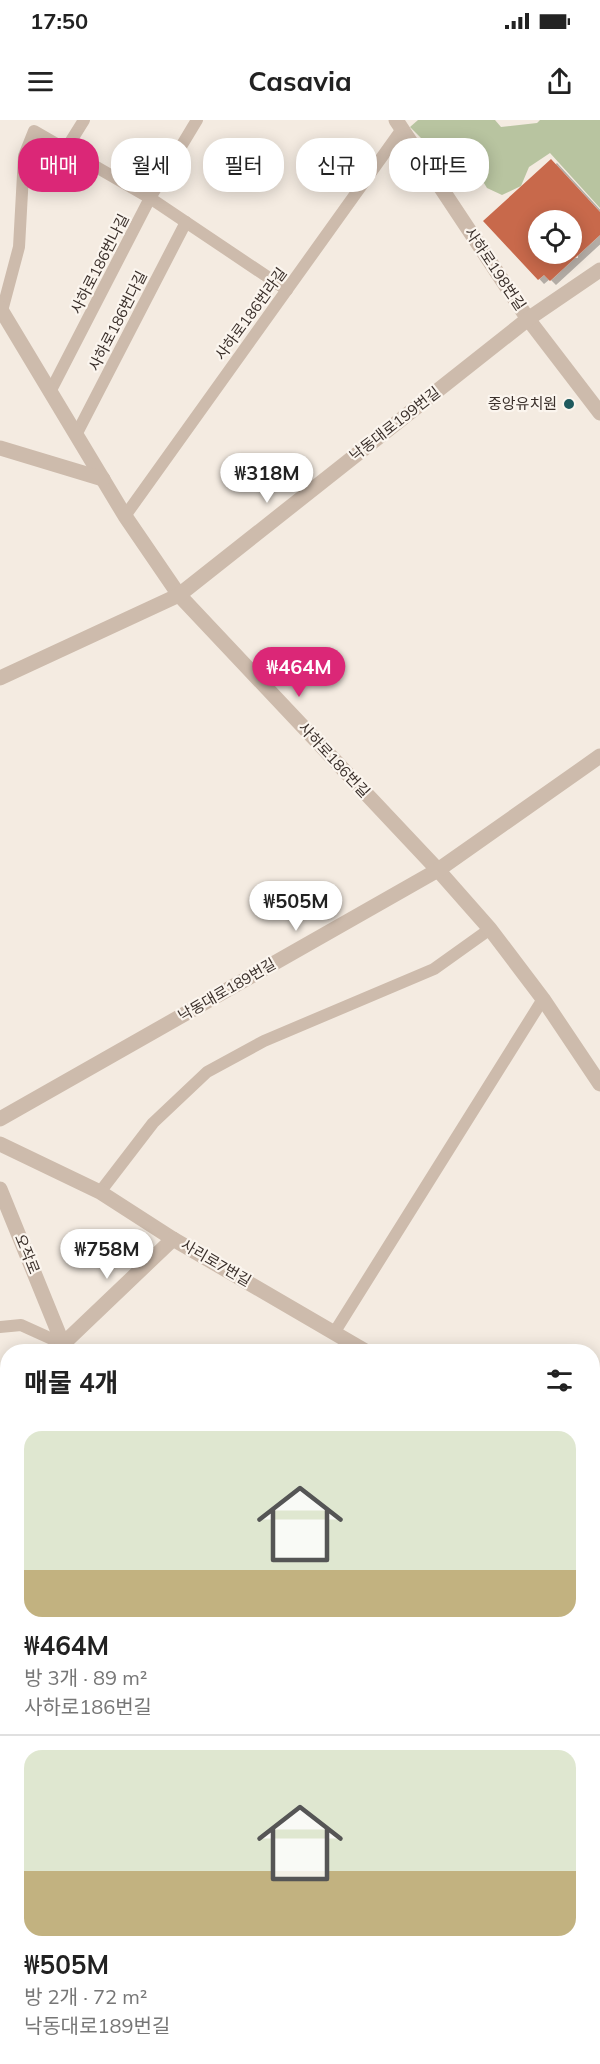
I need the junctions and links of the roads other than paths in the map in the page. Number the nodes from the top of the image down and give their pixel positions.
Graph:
1 (84, 120) edge
2 (197, 120) edge
3 (36, 125) edge
4 (399, 125) edge
5 (52, 138) edge
6 (73, 138) edge
7 (99, 168) edge
8 (150, 198) junction
9 (186, 222) junction
10 (600, 270) edge
11 (287, 290) junction
12 (1, 309) edge
13 (528, 319) junction
14 (50, 392) junction
15 (600, 413) edge
16 (76, 435) junction
17 (0, 448) edge
18 (103, 479) junction
19 (125, 516) junction
20 (179, 595) junction
21 (0, 678) edge
22 (600, 756) edge
23 (438, 870) junction
24 (490, 929) junction
25 (543, 999) junction
26 (600, 1084) edge
27 (0, 1119) edge
28 (0, 1144) edge
29 (0, 1189) edge
30 (100, 1192) junction
31 (173, 1239) junction
32 (0, 1327) edge
33 (334, 1333) junction
34 (58, 1344) edge
35 (64, 1344) edge
36 (70, 1344) edge
37 (353, 1344) edge

1 - 6 lane
2 - 8 lane, 사하로186번나길
3 - 5 lane
3 - 12 lane
4 - 11 lane, 사하로186번라길
4 - 13 street, 사하로198번길
7 - 8 lane
8 - 9 lane
8 - 14 lane, 사하로186번나길
9 - 11 lane
9 - 16 lane, 사하로186번다길
10 - 13 street, 낙동대로199번길
11 - 19 lane, 사하로186번라길
12 - 14 street, 사하로186번길
13 - 15 street, 사하로198번길
13 - 20 street, 낙동대로199번길
14 - 16 street, 사하로186번길
16 - 18 street, 사하로186번길
17 - 18 street
18 - 19 street, 사하로186번길
19 - 20 street, 사하로186번길
20 - 21 street, 낙동대로199번길
20 - 23 street, 사하로186번길
22 - 23 street, 낙동대로189번길
23 - 24 street, 사하로186번길
23 - 27 street, 낙동대로189번길
24 - 25 street, 사하로186번길
24 - 30 lane
25 - 26 street, 사하로186번길
25 - 33 lane
28 - 30 street, 사리로7번길
29 - 35 street, 오작로
30 - 31 street, 사리로7번길
31 - 33 street, 사리로7번길
31 - 36 street
32 - 34 lane
33 - 37 street, 사리로7번길

